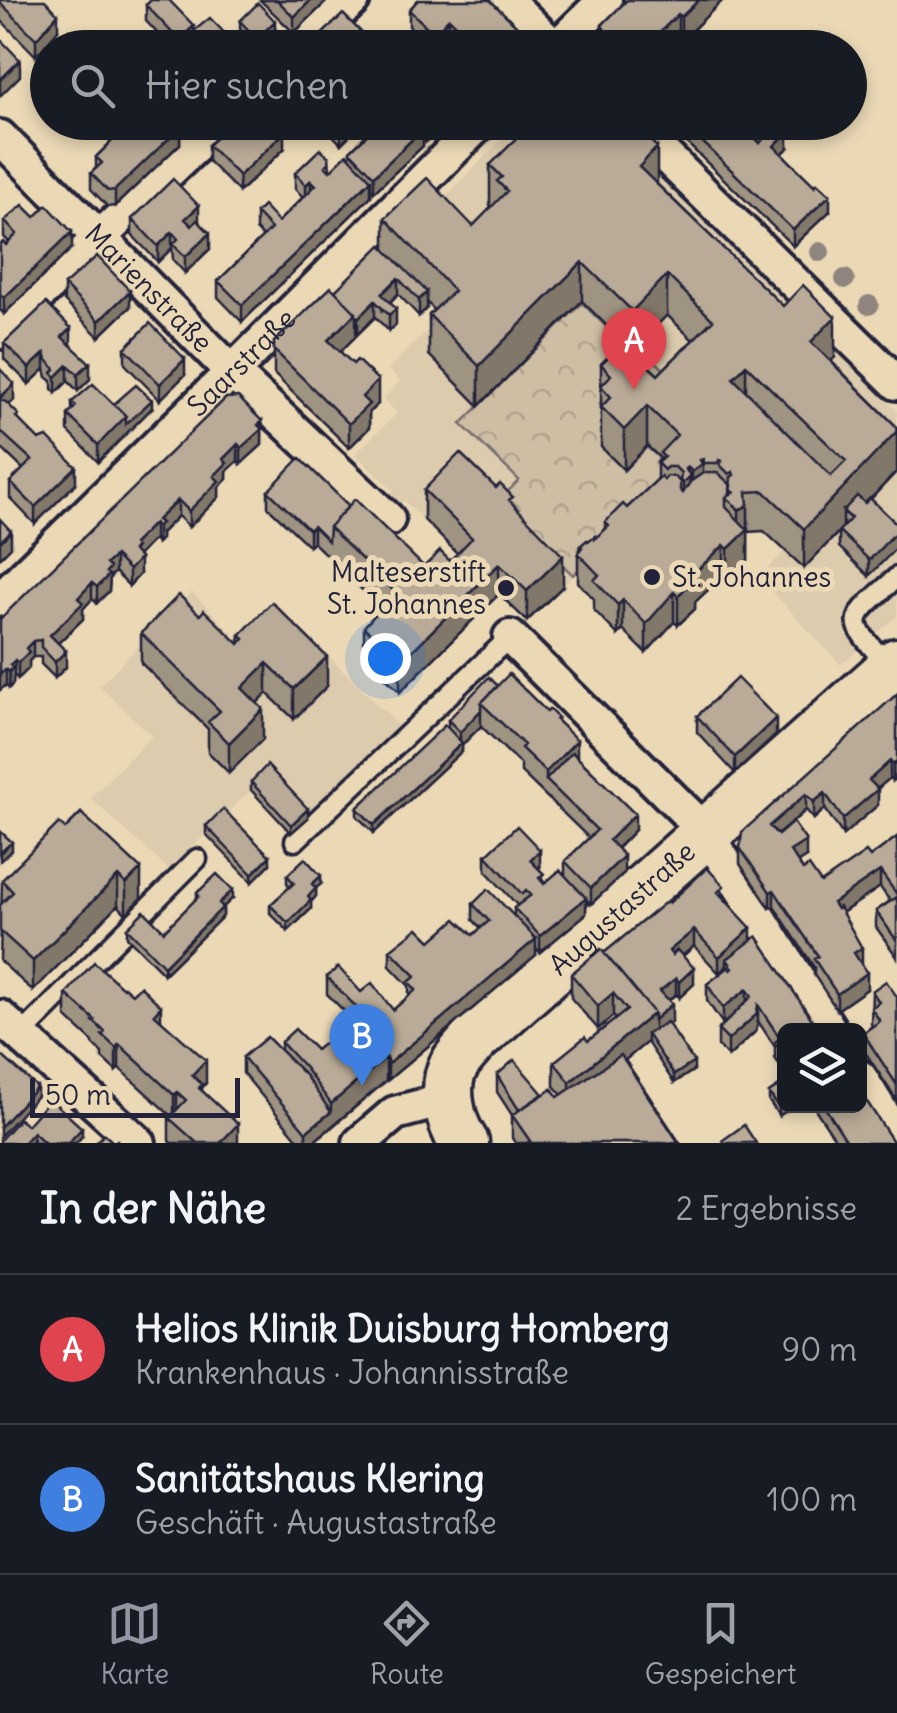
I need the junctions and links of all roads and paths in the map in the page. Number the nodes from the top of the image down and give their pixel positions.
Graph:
1 (353, 0) edge
2 (506, 0) edge
3 (605, 0) edge
4 (321, 30) edge
5 (537, 30) edge
6 (574, 30) edge
7 (0, 137) edge
8 (202, 140) edge
9 (463, 140) edge
10 (650, 140) edge
11 (98, 237) junction
12 (0, 332) edge
13 (232, 372) junction
14 (897, 383) edge
15 (388, 520) dead end
16 (897, 577) edge
17 (0, 599) edge
18 (510, 637) joint
19 (894, 666) edge
20 (706, 832) junction
21 (296, 841) dead end
22 (197, 859) dead end
23 (826, 1023) edge
24 (10, 1026) edge
25 (867, 1088) edge
26 (448, 1099) junction
27 (897, 1137) edge
28 (139, 1143) edge
29 (360, 1143) edge
30 (464, 1143) edge

1 - 4 street
2 - 5 street
3 - 6 street
7 - 11 street, Marienstraße
8 - 11 street
9 - 13 street, Saarstraße
10 - 14 street
11 - 12 street
11 - 13 street, Marienstraße
13 - 15 street, Marienstraße
13 - 17 street, Saarstraße
16 - 19 lane
18 - 20 street
18 - 21 lane
19 - 20 street, Augustastraße
20 - 23 street
20 - 26 street, Augustastraße
22 - 24 lane
24 - 28 street
25 - 27 street
26 - 29 street
26 - 30 street

